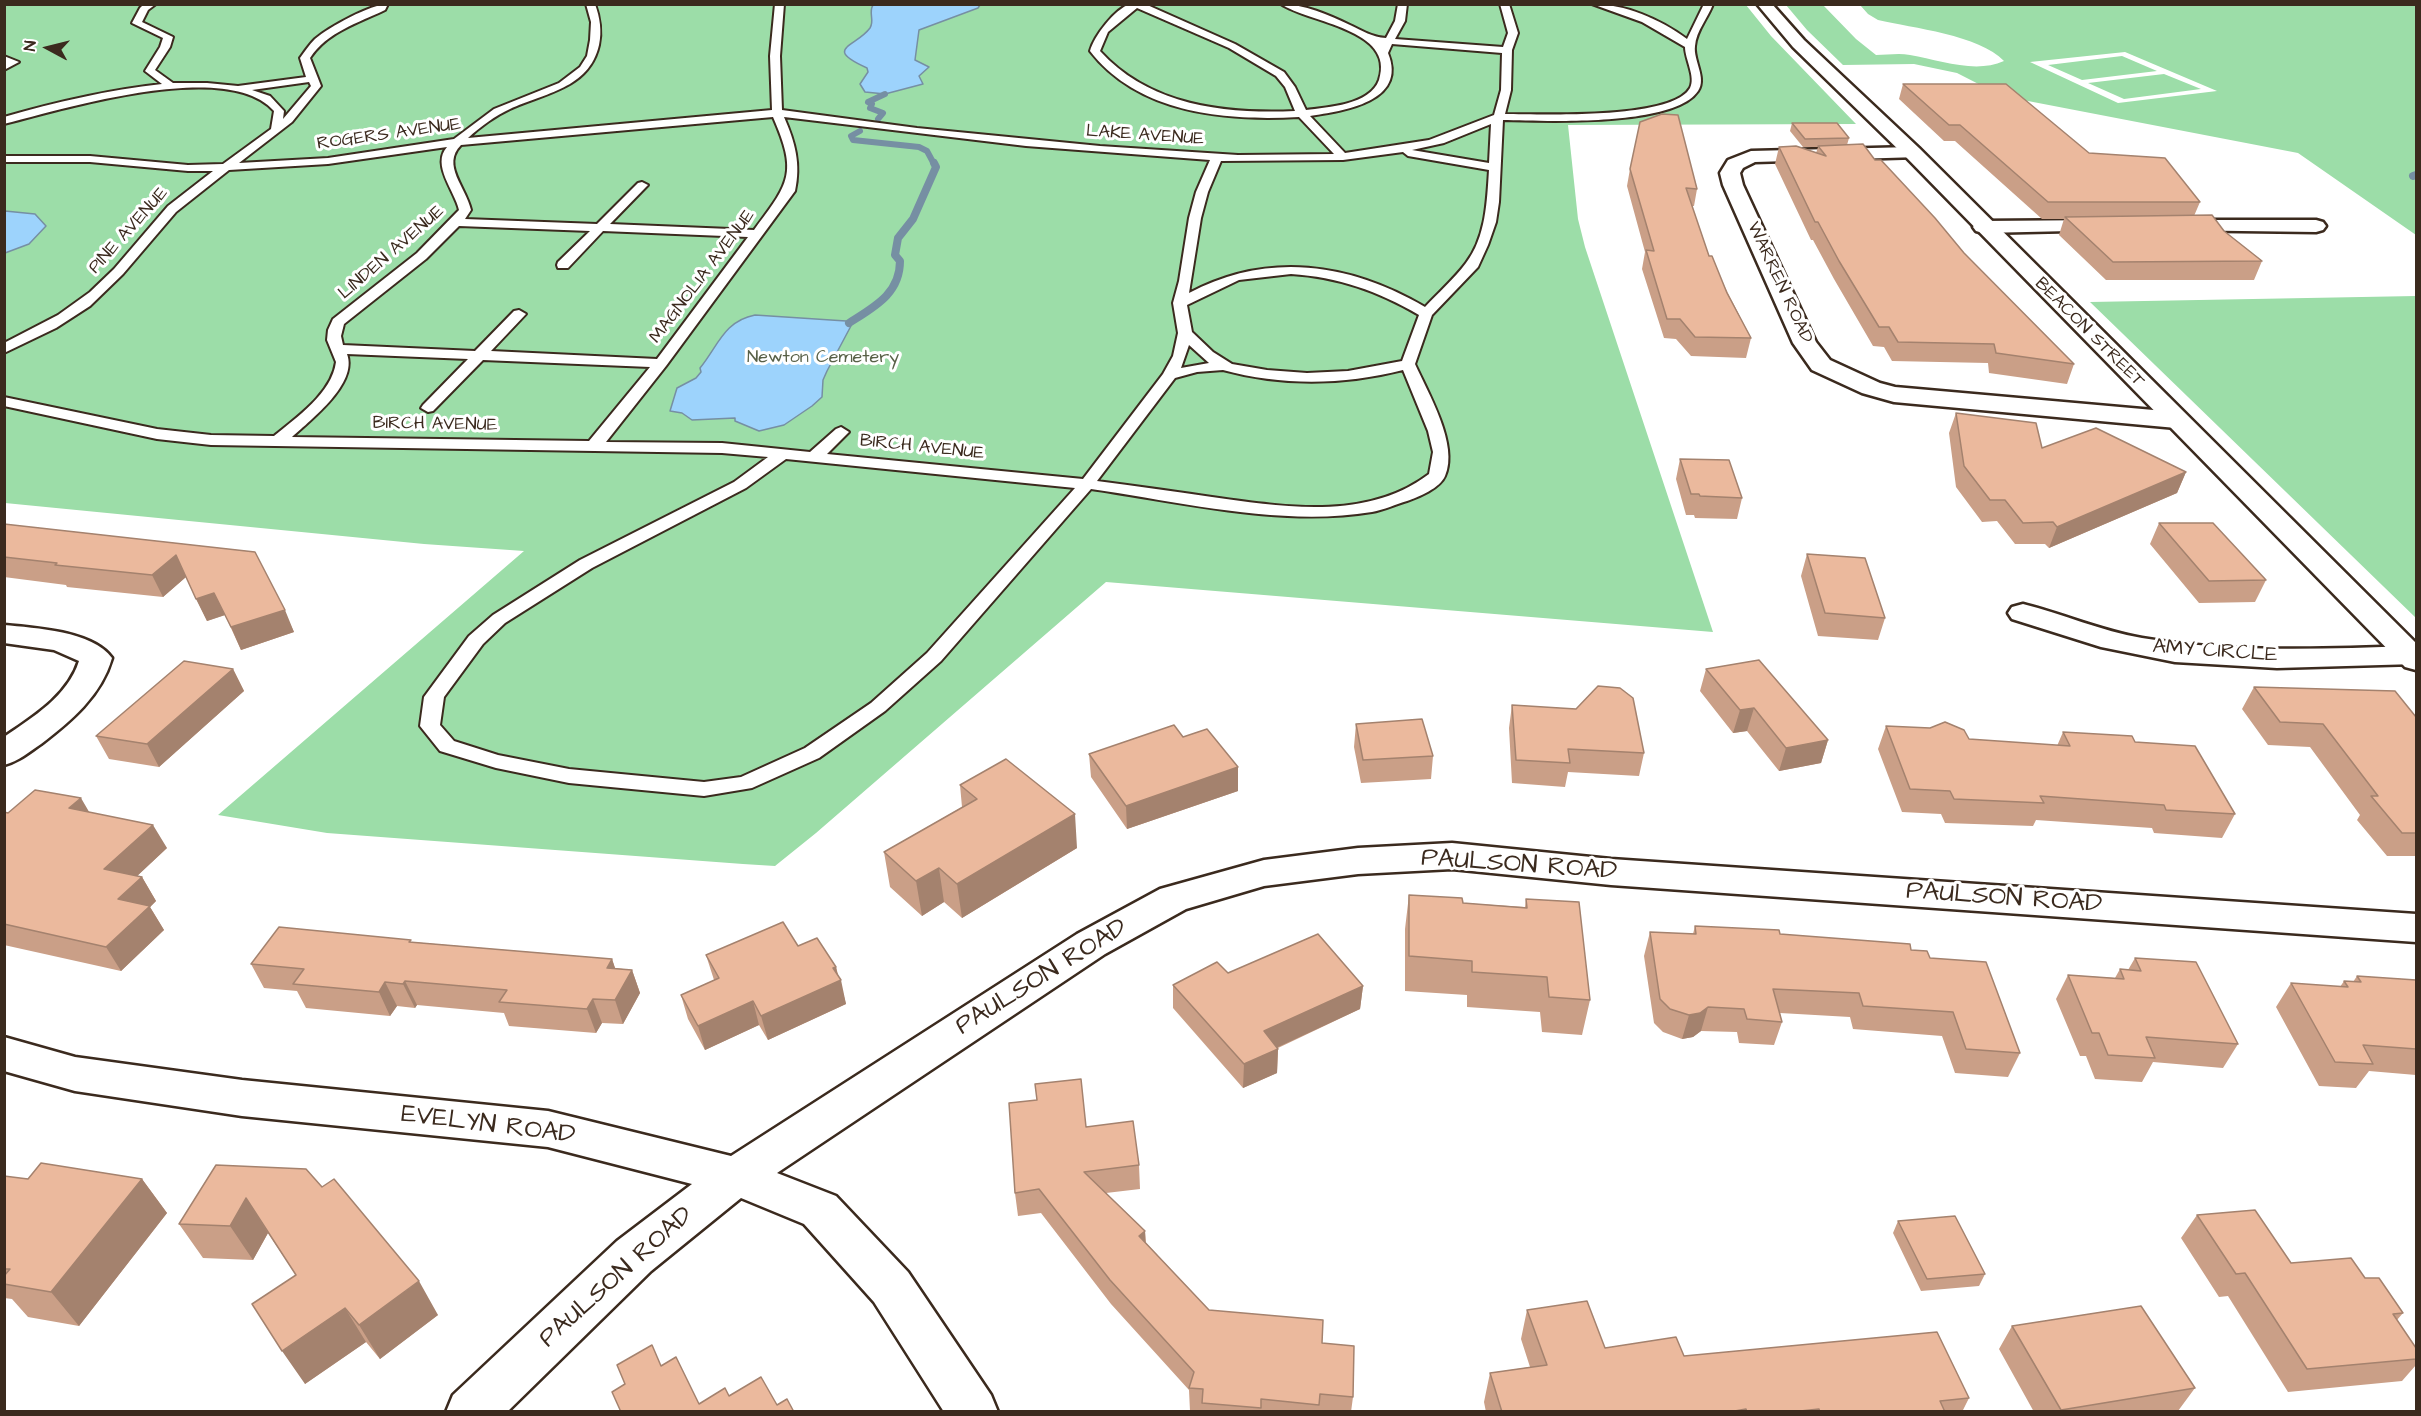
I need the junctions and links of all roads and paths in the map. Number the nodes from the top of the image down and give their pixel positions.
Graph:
1 (152, 4) edge
2 (384, 4) edge
3 (590, 4) edge
4 (780, 4) edge
5 (1136, 4) edge
6 (1285, 4) edge
7 (1403, 4) edge
8 (1504, 4) edge
9 (1596, 4) edge
10 (1709, 4) edge
11 (1764, 4) edge
12 (1370, 40) junction
13 (1388, 42) junction
14 (1690, 46) junction
15 (1507, 50) junction
16 (1384, 53) junction
17 (4, 59) edge
18 (4, 67) edge
19 (312, 79) junction
20 (171, 86) junction
21 (239, 89) junction
22 (777, 112) junction
23 (1302, 114) junction
24 (1498, 117) junction
25 (4, 122) edge
26 (276, 130) junction
27 (458, 141) junction
28 (1393, 150) junction
29 (1912, 153) junction
30 (1217, 157) junction
31 (1343, 157) junction
32 (4, 159) edge
33 (1494, 167) junction
34 (226, 169) junction
35 (642, 185) dead end
36 (457, 222) junction
37 (2129, 226) edge
38 (2152, 226) edge
39 (2316, 226) dead end
40 (1983, 227) junction
41 (599, 228) junction
42 (759, 234) junction
43 (563, 265) dead end
44 (1180, 303) junction
45 (519, 314) dead end
46 (1426, 314) junction
47 (1185, 333) junction
48 (4, 349) edge
49 (336, 349) junction
50 (480, 354) junction
51 (661, 363) junction
52 (1408, 364) junction
53 (1224, 366) junction
54 (1170, 375) junction
55 (4, 401) edge
56 (428, 408) dead end
57 (2176, 420) junction
58 (841, 432) dead end
59 (278, 441) junction
60 (594, 447) junction
61 (783, 454) junction
62 (814, 457) junction
63 (1087, 484) junction
64 (2024, 613) dead end
65 (4, 634) edge
66 (2415, 658) edge
67 (4, 754) edge
68 (2416, 928) edge
69 (4, 1054) edge
70 (736, 1176) junction
71 (471, 1412) edge
72 (973, 1412) edge

1 - 20 lane
2 - 19 lane
3 - 27 lane, LINDEN AVENUE
4 - 22 lane
5 - 23 lane
5 - 23 lane
6 - 12 lane
7 - 13 lane
8 - 15 lane
9 - 14 lane
10 - 14 lane
11 - 29 street, BEACON STREET
12 - 13 lane
12 - 16 lane
13 - 15 lane
13 - 16 lane
14 - 24 lane
15 - 24 lane
16 - 23 lane
17 - 18 lane
19 - 21 lane
19 - 26 lane, PINE AVENUE
20 - 21 lane
20 - 25 lane
21 - 26 lane
22 - 27 lane, ROGERS AVENUE
22 - 30 lane, LAKE AVENUE
22 - 42 lane, MAGNOLIA AVENUE
23 - 31 lane
24 - 28 lane, LAKE AVENUE
24 - 33 lane
26 - 34 lane, PINE AVENUE
27 - 34 lane, ROGERS AVENUE
27 - 36 lane, LINDEN AVENUE
28 - 31 lane, LAKE AVENUE
28 - 33 lane
29 - 40 street, BEACON STREET
29 - 57 street, WARREN ROAD
30 - 31 lane, LAKE AVENUE
30 - 44 lane
32 - 34 lane, ROGERS AVENUE
33 - 46 lane
34 - 48 lane, PINE AVENUE
35 - 41 lane
36 - 41 lane
36 - 49 lane, LINDEN AVENUE
37 - 40 street
38 - 39 street
40 - 57 street, BEACON STREET
41 - 42 lane
41 - 43 lane
42 - 51 lane, MAGNOLIA AVENUE
44 - 46 lane
44 - 47 lane
45 - 50 lane
46 - 52 lane
47 - 53 lane
47 - 54 lane
49 - 50 lane
49 - 59 lane, LINDEN AVENUE
50 - 51 lane
50 - 56 lane
51 - 60 lane, MAGNOLIA AVENUE
52 - 53 lane
52 - 63 lane, BIRCH AVENUE
53 - 54 lane
54 - 63 lane
55 - 59 lane, BIRCH AVENUE
57 - 66 street, BEACON STREET
58 - 62 lane
59 - 60 lane, BIRCH AVENUE
60 - 61 lane, BIRCH AVENUE
61 - 62 lane, BIRCH AVENUE
61 - 63 lane
62 - 63 lane, BIRCH AVENUE
64 - 66 street, AMY CIRCLE
65 - 67 street
68 - 70 street, PAULSON ROAD
69 - 70 street, EVELYN ROAD
70 - 71 street, PAULSON ROAD
70 - 72 street, EVELYN ROAD

